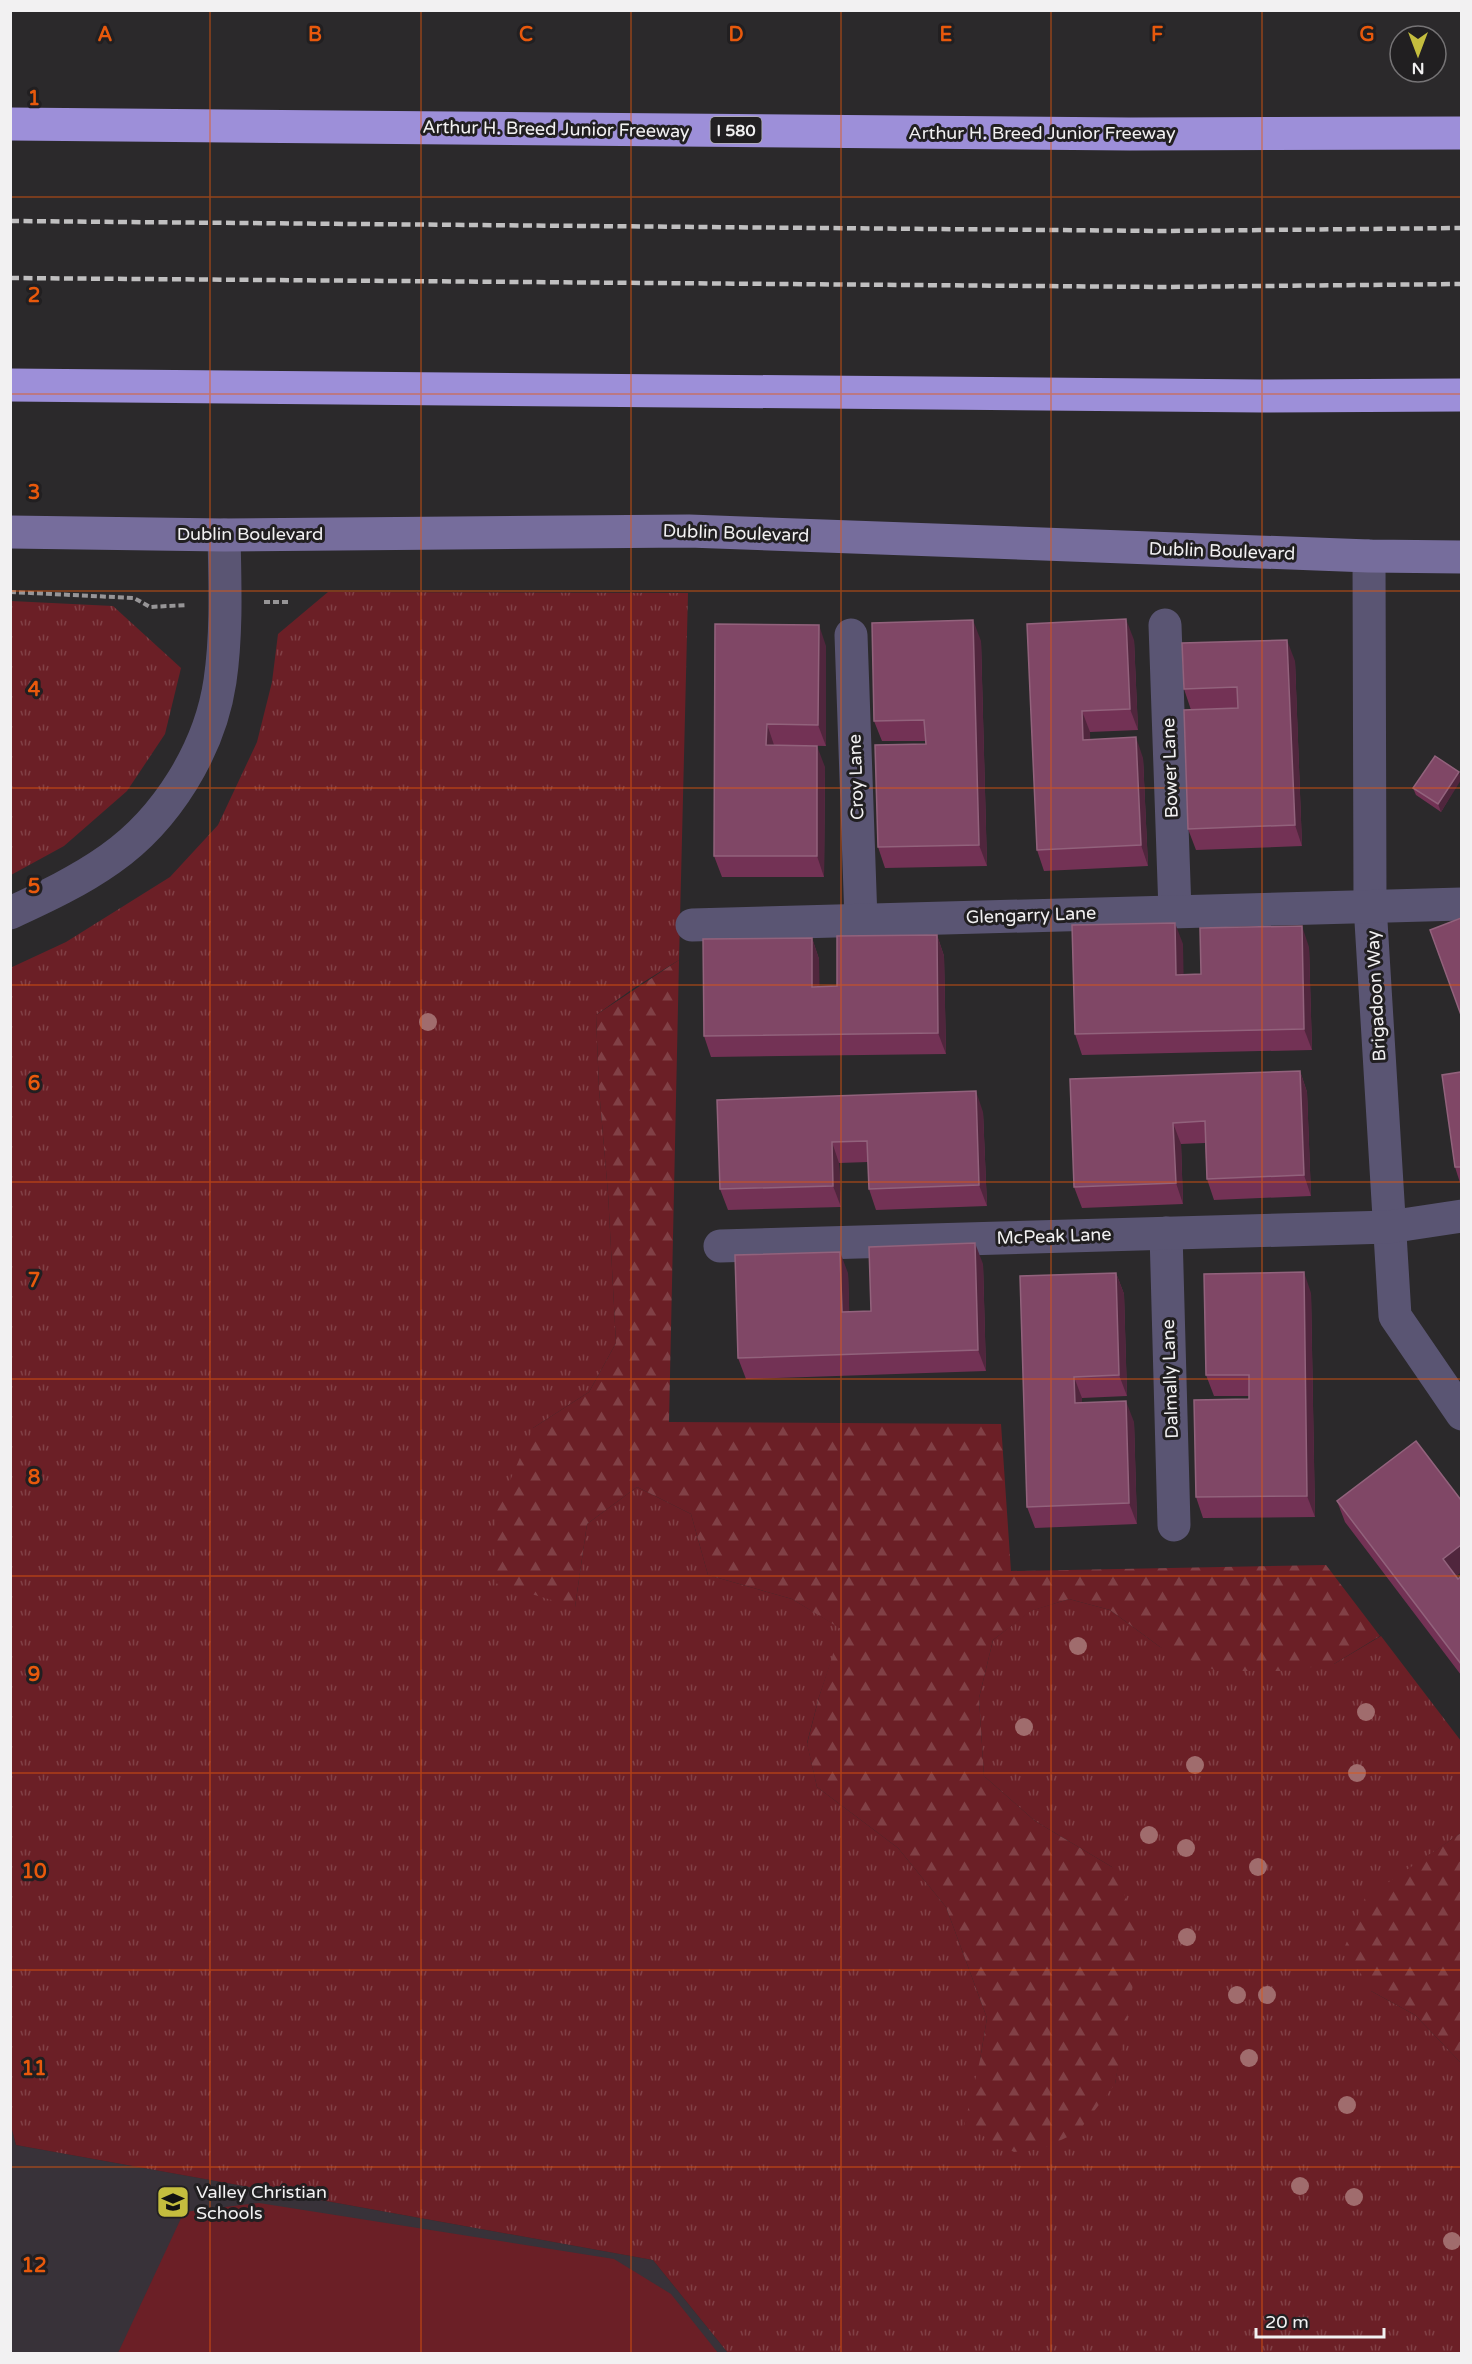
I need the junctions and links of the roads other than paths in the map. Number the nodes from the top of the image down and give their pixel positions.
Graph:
1 (10, 124) edge
2 (1461, 133) edge
3 (10, 385) edge
4 (1461, 395) edge
5 (10, 532) edge
6 (224, 535) junction
7 (1369, 556) junction
8 (1461, 557) edge
9 (1165, 625) dead end
10 (851, 635) dead end
11 (1461, 904) edge
12 (1370, 905) junction
13 (1175, 910) junction
14 (10, 913) edge
15 (861, 920) junction
16 (692, 925) dead end
17 (1461, 1216) edge
18 (1389, 1227) junction
19 (1166, 1233) junction
20 (720, 1246) dead end
21 (1461, 1414) edge
22 (1174, 1525) dead end

1 - 2 highway, Arthur H. Breed Junior Freeway / I 580
3 - 4 highway
5 - 6 street, Dublin Boulevard
6 - 7 street, Dublin Boulevard
6 - 14 street
7 - 8 street, Dublin Boulevard
7 - 12 street, Brigadoon Way
9 - 13 street, Bower Lane
10 - 15 street, Croy Lane
11 - 12 street, Glengarry Lane
12 - 13 street, Glengarry Lane
12 - 18 street, Brigadoon Way
13 - 15 street, Glengarry Lane
15 - 16 street, Glengarry Lane
17 - 18 street, McPeak Lane
18 - 19 street, McPeak Lane
18 - 21 street, Brigadoon Way
19 - 20 street, McPeak Lane
19 - 22 street, Dalmally Lane

